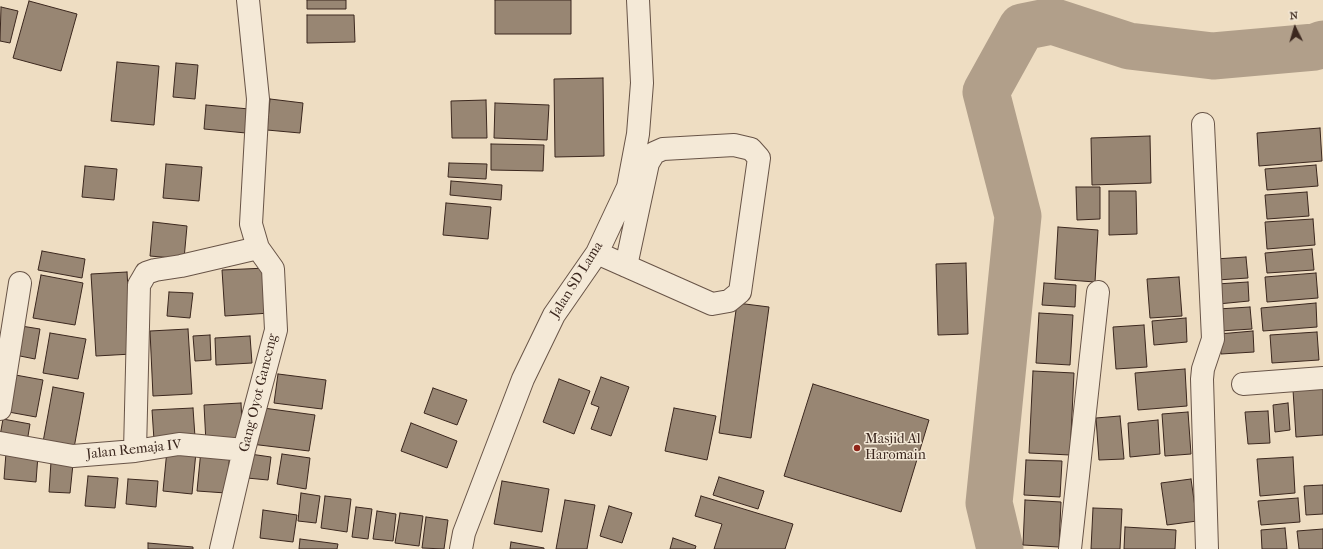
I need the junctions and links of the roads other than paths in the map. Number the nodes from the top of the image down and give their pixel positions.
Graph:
1 (248, 0) edge
2 (638, 0) edge
3 (1203, 124) dead end
4 (258, 248) junction
5 (597, 253) junction
6 (626, 266) junction
7 (20, 283) dead end
8 (1098, 292) dead end
9 (1323, 378) edge
10 (1243, 384) dead end
11 (0, 410) edge
12 (0, 443) edge
13 (244, 450) junction
14 (135, 451) junction
15 (221, 549) edge
16 (461, 549) edge
17 (1070, 549) edge
18 (1208, 549) edge

1 - 4 street, Gang Oyot Ganceng
2 - 5 street, Jalan SD Lama
3 - 18 street
4 - 13 street, Gang Oyot Ganceng
4 - 14 street
5 - 6 street
5 - 16 street, Jalan SD Lama
6 - 6 street
7 - 11 street
8 - 17 street
9 - 10 street
12 - 14 street, Jalan Remaja IV
13 - 14 street, Jalan Remaja IV
13 - 15 street, Gang Oyot Ganceng

